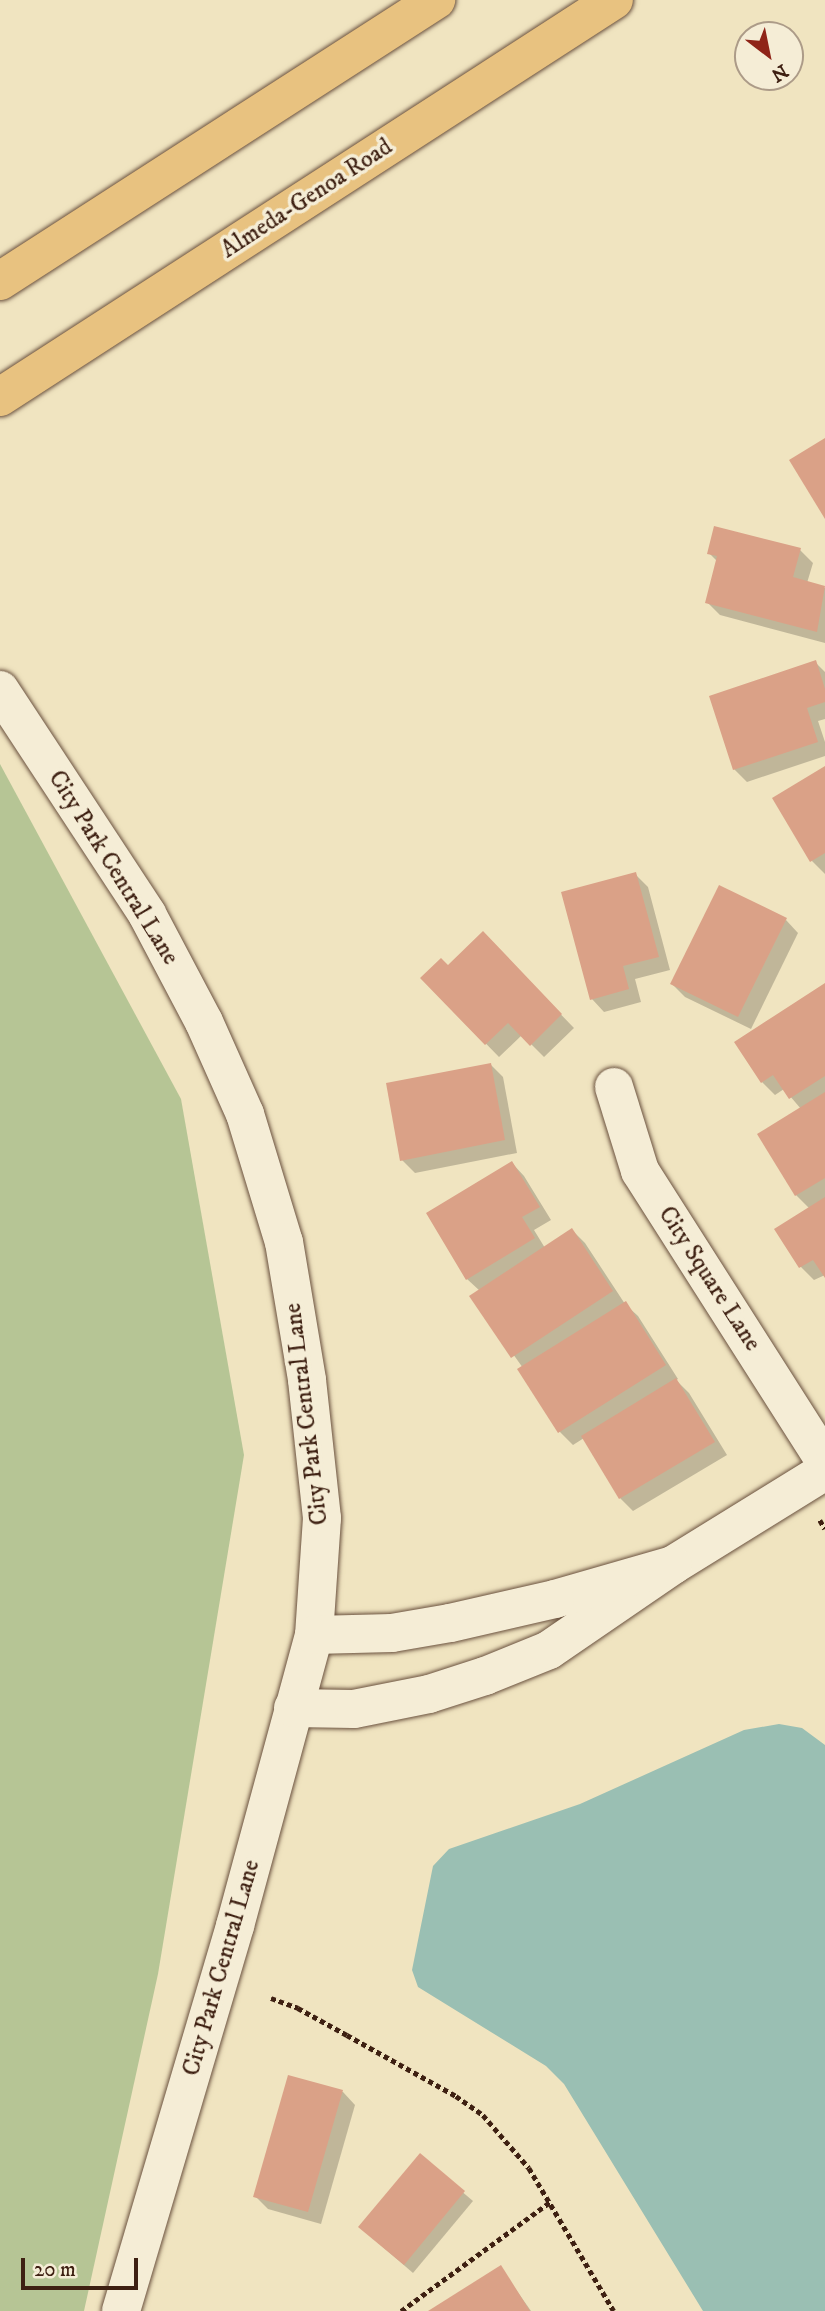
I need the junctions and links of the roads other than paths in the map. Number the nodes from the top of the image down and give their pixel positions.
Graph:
1 (436, 0) edge
2 (614, 0) edge
3 (0, 281) edge
4 (0, 397) edge
5 (0, 690) edge
6 (614, 1087) dead end
7 (825, 1461) edge
8 (825, 1471) edge
9 (673, 1565) junction
10 (314, 1635) junction
11 (293, 1709) junction
12 (121, 2311) edge

1 - 3 main road
2 - 4 main road, Almeda-Genoa Road
5 - 10 street, City Park Central Lane
6 - 7 street, City Square Lane
8 - 9 street
9 - 10 street
9 - 11 street
10 - 11 street, City Park Central Lane
11 - 12 street, City Park Central Lane

